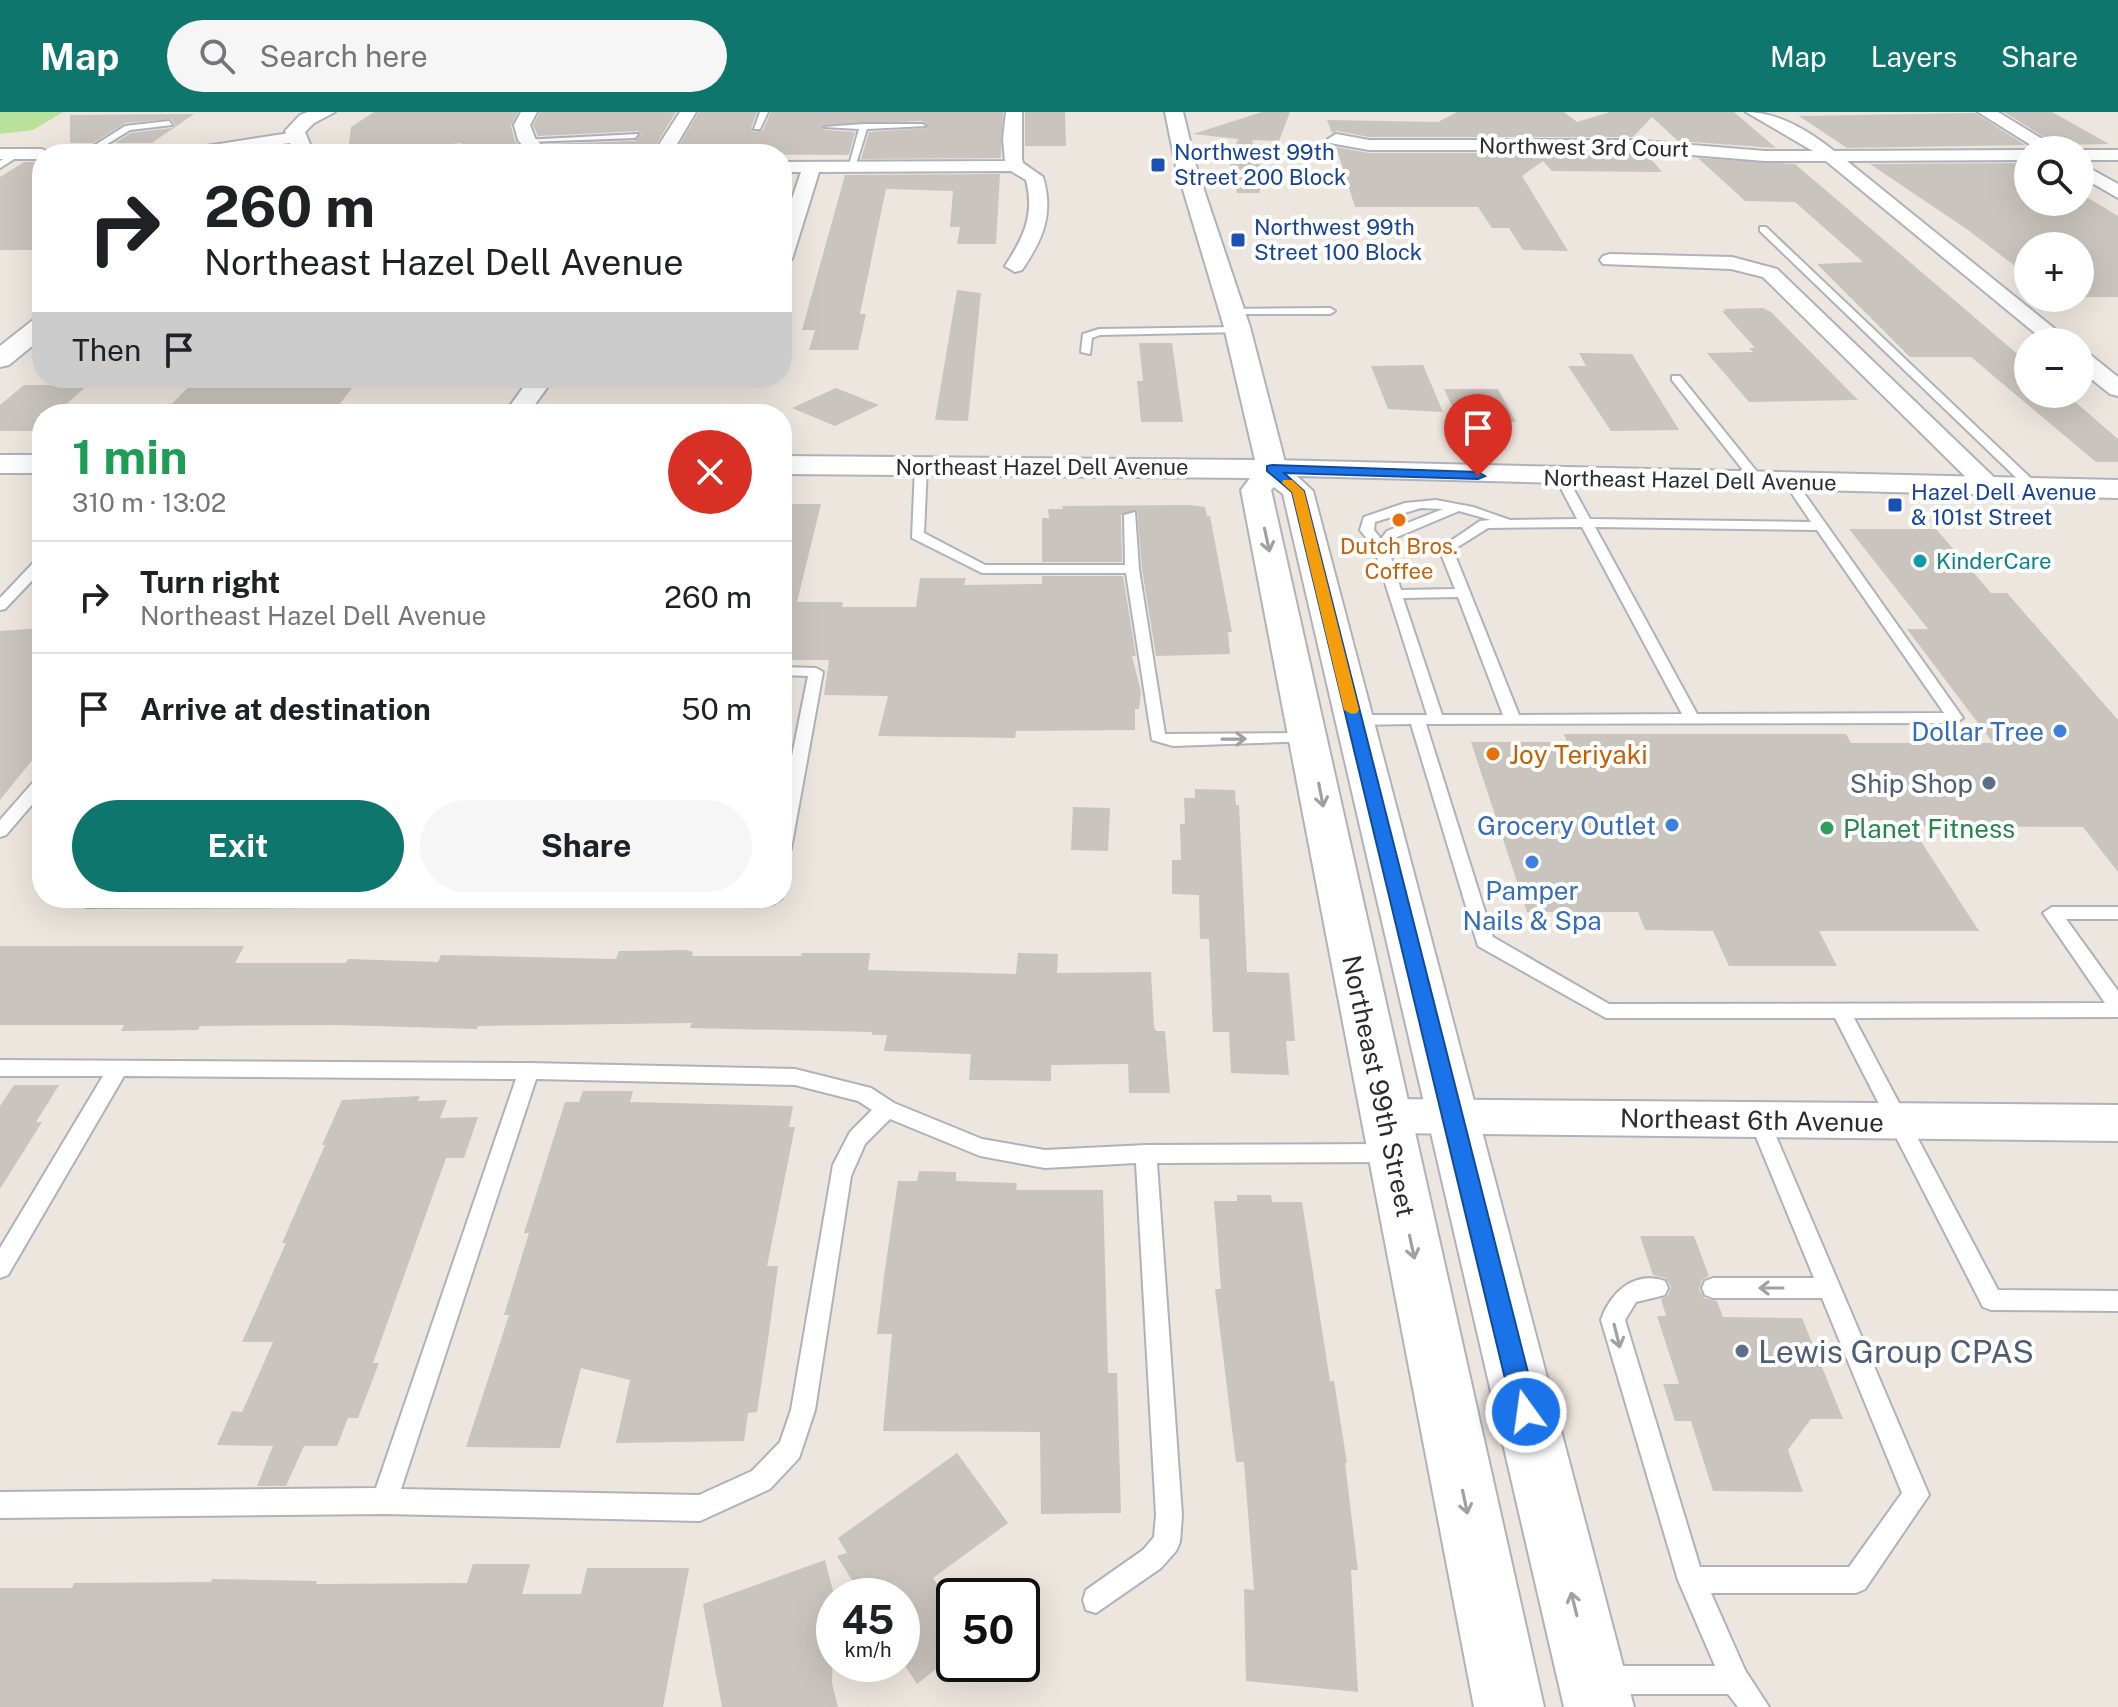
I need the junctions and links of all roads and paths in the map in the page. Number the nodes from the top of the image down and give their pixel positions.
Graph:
1 (326, 112) edge
2 (529, 112) edge
3 (688, 112) edge
4 (764, 112) edge
5 (1014, 112) edge
6 (1174, 112) edge
7 (1754, 112) edge
8 (1986, 112) edge
9 (169, 123) dead end
10 (869, 126) junction
11 (922, 126) dead end
12 (757, 127) dead end
13 (828, 127) dead end
14 (635, 136) dead end
15 (2027, 136) edge
16 (1336, 139) dead end
17 (527, 140) junction
18 (102, 144) edge
19 (300, 144) edge
20 (531, 144) edge
21 (668, 144) edge
22 (9, 154) edge
23 (32, 154) edge
24 (2014, 155) edge
25 (2094, 155) edge
26 (2118, 155) edge
27 (1831, 156) junction
28 (0, 165) edge
29 (1015, 166) junction
30 (792, 167) edge
31 (812, 167) junction
32 (856, 167) junction
33 (2094, 177) edge
34 (2118, 192) edge
35 (792, 219) edge
36 (1763, 229) dead end
37 (1610, 260) dead end
38 (1015, 266) dead end
39 (1330, 311) dead end
40 (1232, 312) junction
41 (2043, 328) edge
42 (32, 334) edge
43 (1086, 352) dead end
44 (0, 359) edge
45 (2094, 369) edge
46 (1676, 378) dead end
47 (2118, 389) edge
48 (0, 464) edge
49 (32, 464) edge
50 (792, 465) edge
51 (921, 466) junction
52 (1272, 469) junction
53 (1561, 477) junction
54 (1758, 481) junction
55 (1790, 482) junction
56 (1990, 486) junction
57 (2033, 487) junction
58 (2118, 489) edge
59 (1462, 506) junction
60 (1130, 515) dead end
61 (1586, 523) junction
62 (1516, 524) junction
63 (1821, 526) junction
64 (1381, 548) junction
65 (1132, 569) junction
66 (32, 572) edge
67 (1463, 593) junction
68 (1395, 594) junction
69 (0, 606) edge
70 (792, 671) edge
71 (1692, 719) junction
72 (1354, 720) junction
73 (1427, 720) junction
74 (1513, 720) junction
75 (1310, 738) junction
76 (32, 794) edge
77 (792, 797) edge
78 (0, 831) edge
79 (2118, 913) edge
80 (2118, 1008) edge
81 (1841, 1011) junction
82 (0, 1068) edge
83 (118, 1069) junction
84 (529, 1071) junction
85 (887, 1109) junction
86 (1452, 1117) junction
87 (1759, 1120) junction
88 (1901, 1121) junction
89 (2118, 1123) edge
90 (1389, 1134) junction
91 (1146, 1154) junction
92 (0, 1268) edge
93 (1657, 1288) dead end
94 (1713, 1288) dead end
95 (1829, 1288) junction
96 (2118, 1301) edge
97 (384, 1501) junction
98 (0, 1505) edge
99 (1691, 1580) junction
100 (1096, 1600) dead end
101 (1735, 1680) junction
102 (1596, 1693) edge
103 (1509, 1707) edge
104 (1755, 1707) edge

1 - 19 main road
2 - 17 street
3 - 21 street
4 - 12 lane
5 - 29 street
6 - 40 main road
7 - 27 street
8 - 15 street
9 - 18 lane
10 - 11 lane
10 - 13 lane
10 - 32 lane
14 - 17 lane
16 - 27 street, Northwest 3rd Court
17 - 20 street
22 - 23 street
22 - 28 lane
24 - 27 street, Northwest 3rd Court
25 - 26 street
27 - 41 street
29 - 32 street
29 - 38 street
30 - 31 street
31 - 32 street
31 - 35 street
33 - 34 street
36 - 57 lane
37 - 56 street
39 - 40 lane
40 - 43 lane
40 - 52 main road
42 - 44 main road
45 - 47 street
46 - 54 lane
48 - 49 main road
50 - 51 main road, Northeast Hazel Dell Avenue
51 - 52 main road, Northeast Hazel Dell Avenue
51 - 65 lane
52 - 53 main road, Northeast Hazel Dell Avenue
52 - 72 main road
52 -> 75 main road, Northeast 99th Street
53 - 54 main road, Northeast Hazel Dell Avenue
53 - 61 lane
54 - 55 main road, Northeast Hazel Dell Avenue
55 - 56 main road, Northeast Hazel Dell Avenue
55 - 63 lane
56 - 57 main road, Northeast Hazel Dell Avenue
57 - 58 main road, Northeast Hazel Dell Avenue
59 - 62 lane
59 - 64 lane
59 - 64 lane
60 - 65 lane
61 - 62 lane
61 - 63 lane
61 - 71 lane
62 - 67 lane
63 - 71 lane
64 - 68 lane
65 -> 75 lane
66 - 69 lane
67 - 68 lane
67 - 74 lane
68 - 73 lane
70 - 77 lane
71 - 74 lane
72 - 73 lane
72 - 86 main road
73 - 74 lane
73 - 81 lane
75 -> 90 main road, Northeast 99th Street
76 - 78 lane
79 - 80 lane
80 - 81 lane
81 - 88 lane
82 - 83 lane
83 - 84 lane
83 - 92 lane
84 - 85 lane
84 - 97 lane
85 - 91 lane
85 - 97 lane
86 - 87 street, Northeast 6th Avenue
86 - 90 street, Northeast 6th Avenue
102 -> 86 main road
87 - 88 street, Northeast 6th Avenue
87 - 95 lane
88 - 89 street, Northeast 6th Avenue
88 - 96 lane
90 - 91 lane
90 -> 103 main road, Northeast 99th Street
91 - 100 lane
93 -> 99 lane
95 -> 94 lane
95 - 99 lane
97 - 98 lane
99 - 101 lane
101 - 102 lane
101 - 104 lane

